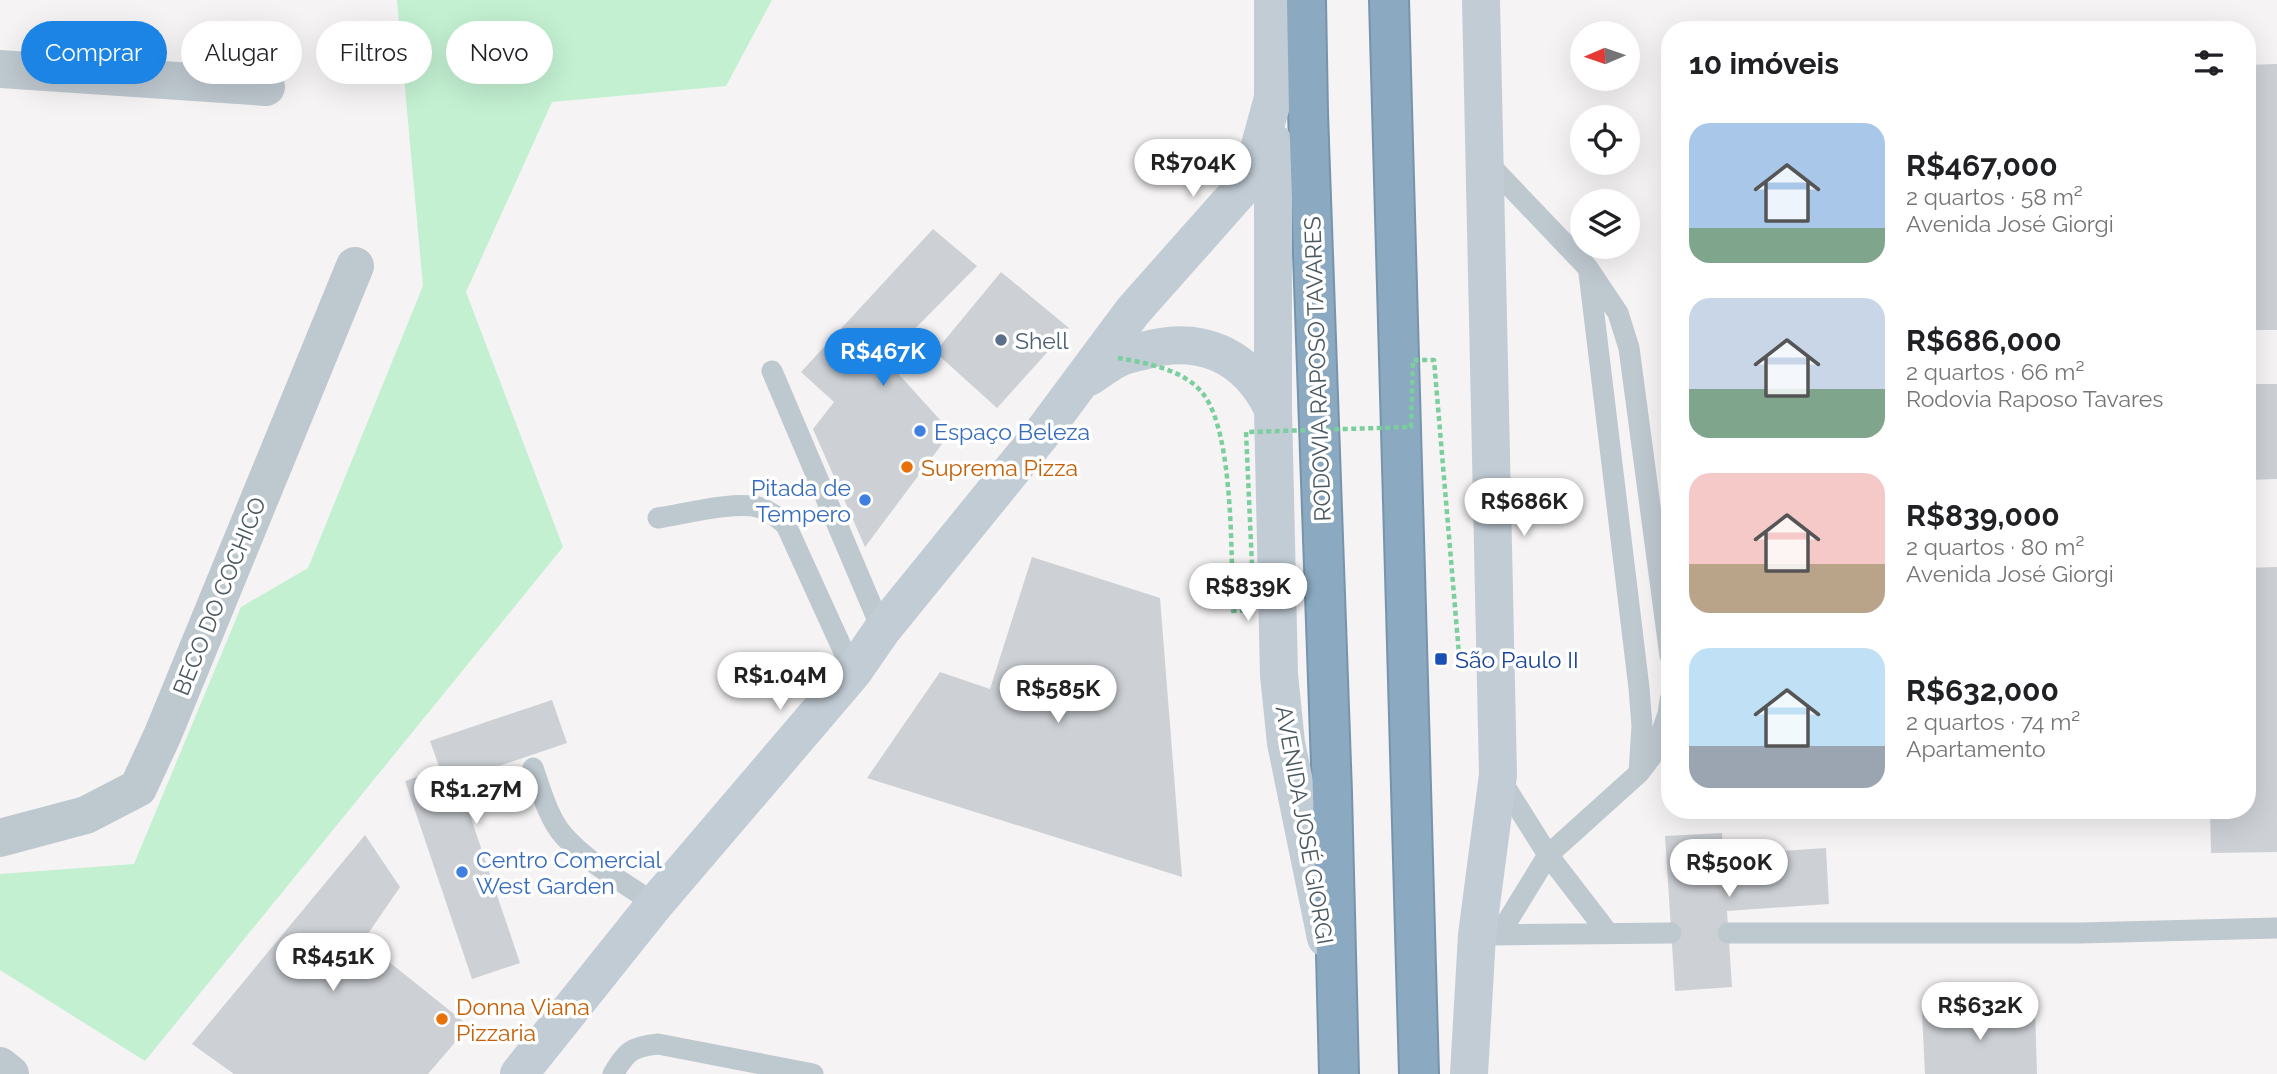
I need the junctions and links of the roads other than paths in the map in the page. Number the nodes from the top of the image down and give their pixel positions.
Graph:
1 (1273, 0) edge
2 (1307, 0) edge
3 (1389, 0) edge
4 (1481, 0) edge
5 (0, 69) edge
6 (266, 87) dead end
7 (1273, 98) junction
8 (1485, 159) junction
9 (355, 266) dead end
10 (1588, 268) junction
11 (772, 371) dead end
12 (1082, 382) junction
13 (1273, 408) junction
14 (658, 518) dead end
15 (1661, 588) edge
16 (882, 631) junction
17 (853, 672) junction
18 (1661, 734) edge
19 (533, 768) dead end
20 (1639, 773) junction
21 (1498, 775) junction
22 (0, 838) edge
23 (1548, 855) junction
24 (655, 904) junction
25 (2277, 928) edge
26 (1608, 933) junction
27 (1671, 933) dead end
28 (1728, 933) dead end
29 (1488, 935) junction
30 (1336, 990) junction
31 (0, 1066) edge
32 (10, 1074) edge
33 (519, 1074) edge
34 (613, 1074) edge
35 (813, 1074) edge
36 (1339, 1074) edge
37 (1419, 1074) edge
38 (1469, 1074) edge

1 - 7 street, AVENIDA JOSÉ GIORGI
2 - 30 highway, RODOVIA RAPOSO TAVARES
3 - 37 highway
4 - 8 street
5 - 6 street
7 - 12 street, AVENIDA JOSÉ GIORGI
7 - 13 street, AVENIDA JOSÉ GIORGI
8 - 10 lane
8 - 21 street
9 - 22 street, BECO DO COCHICO
10 - 15 lane
10 - 20 lane
11 - 16 lane
12 - 13 street, AVENIDA JOSÉ GIORGI
12 - 16 street, AVENIDA JOSÉ GIORGI
13 - 30 street, AVENIDA JOSÉ GIORGI
14 - 17 lane
16 - 17 street, AVENIDA JOSÉ GIORGI
17 - 24 street, AVENIDA JOSÉ GIORGI
18 - 20 lane
19 - 24 lane
20 - 23 lane
21 - 23 lane
21 - 29 street
23 - 26 lane
23 - 29 lane
24 - 33 street, AVENIDA JOSÉ GIORGI
25 - 28 lane
26 - 27 lane
26 - 29 lane
29 - 38 street
30 - 36 highway, RODOVIA RAPOSO TAVARES
31 - 32 street
34 - 35 lane

